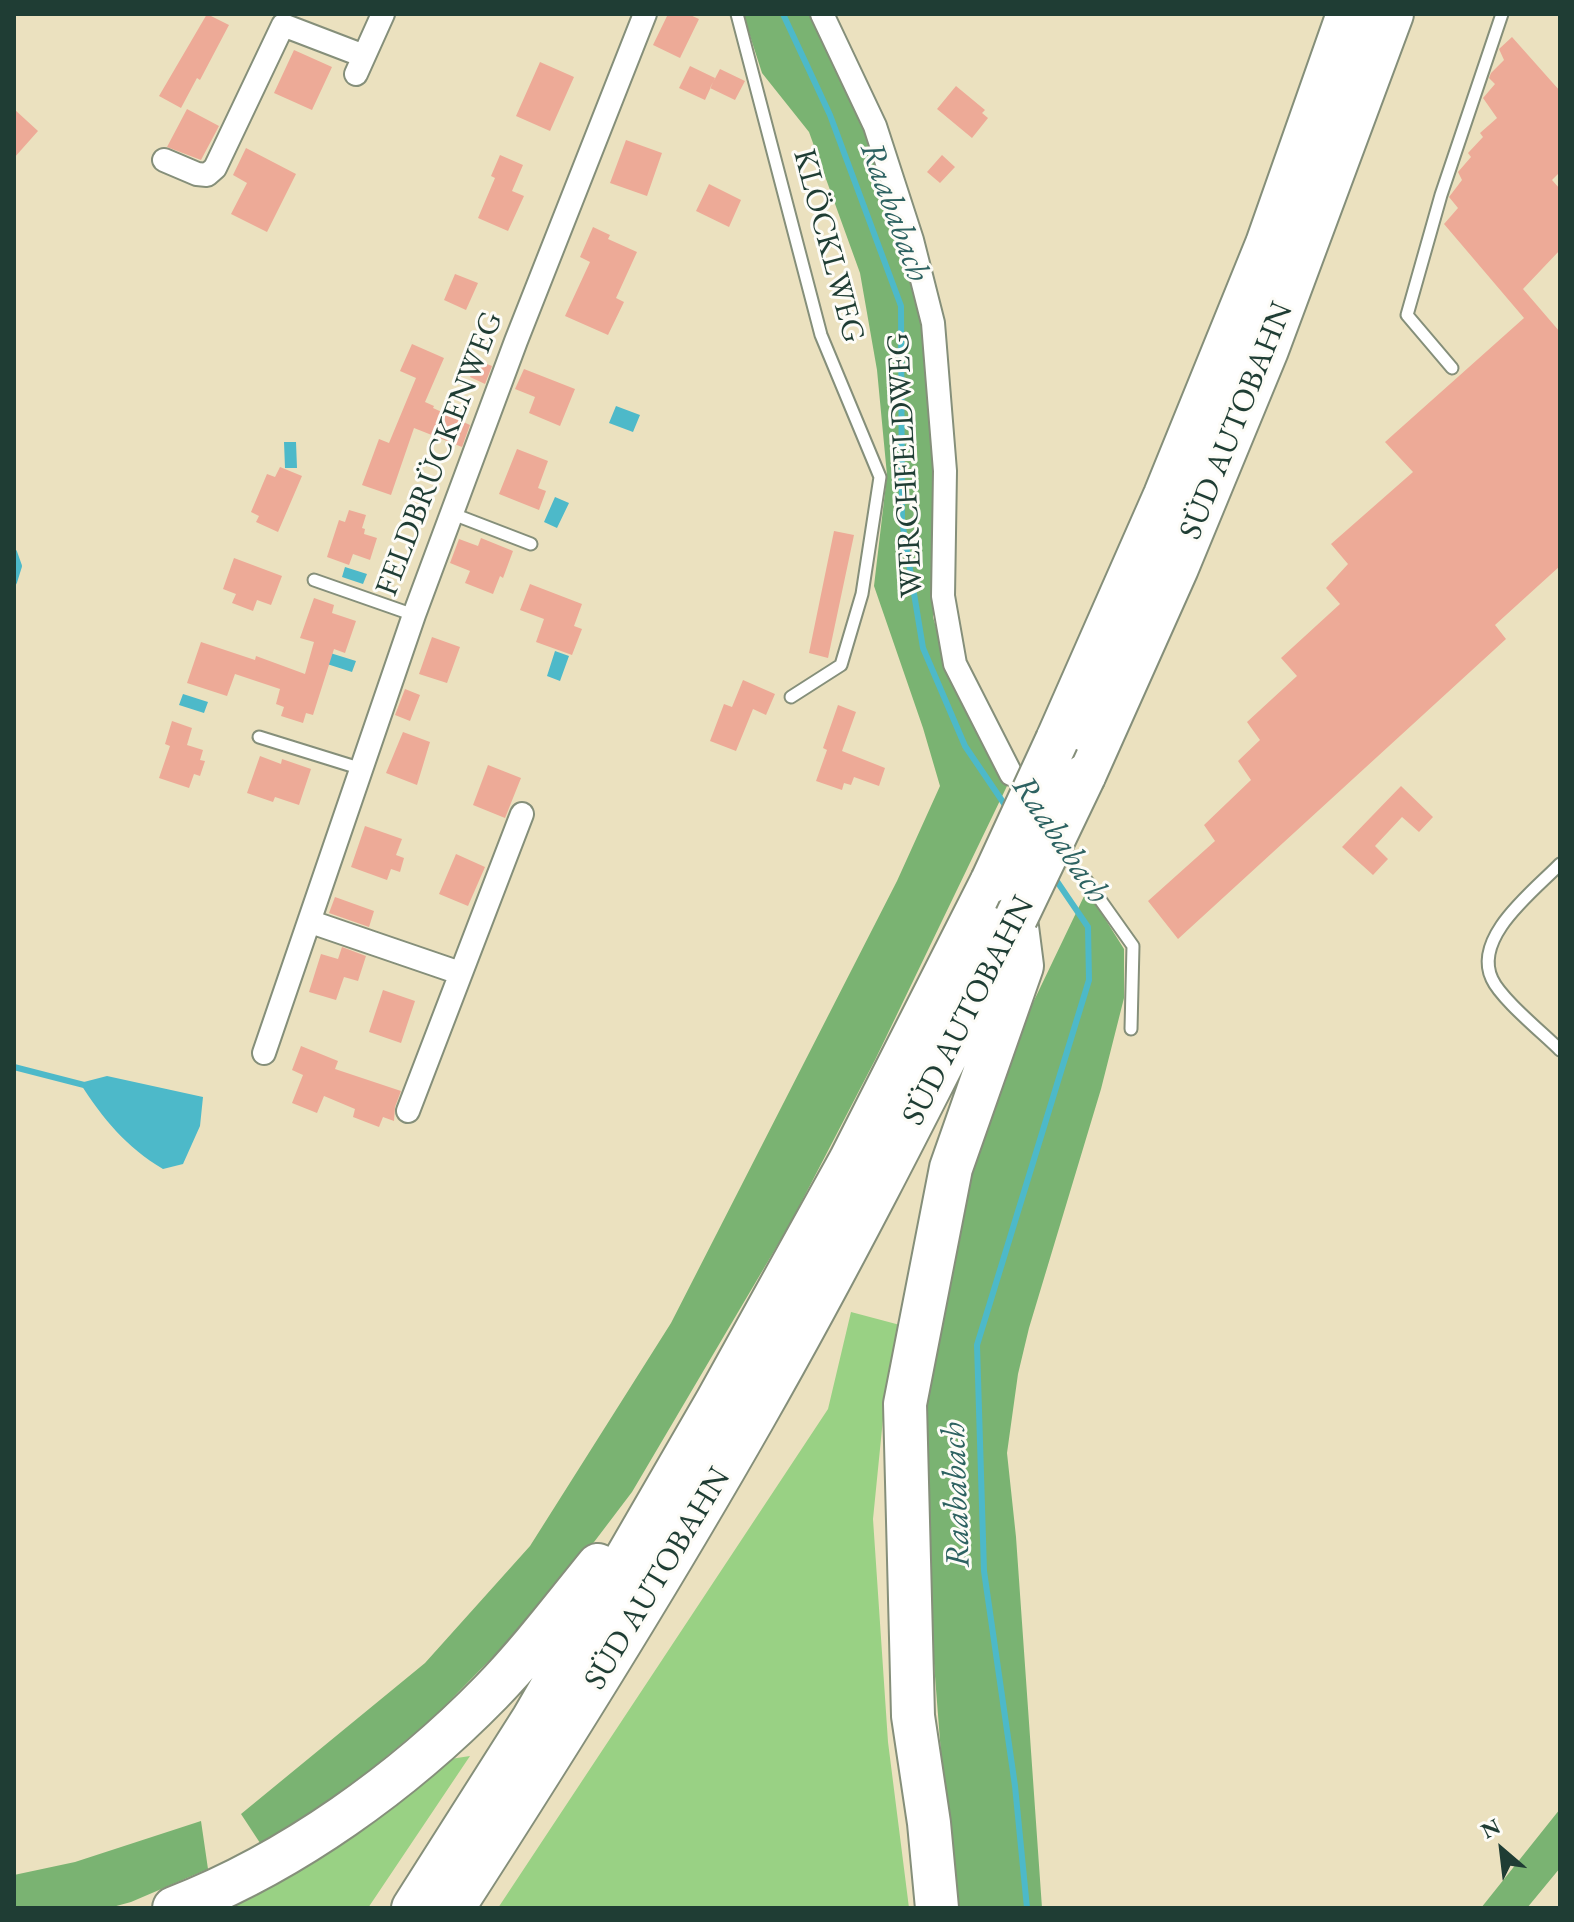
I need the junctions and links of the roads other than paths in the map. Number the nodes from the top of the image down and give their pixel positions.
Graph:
1 (383, 14) edge
2 (645, 14) edge
3 (737, 14) edge
4 (822, 14) edge
5 (1348, 14) edge
6 (1392, 14) edge
7 (1502, 14) edge
8 (164, 160) dead end
9 (1452, 368) dead end
10 (453, 514) junction
11 (531, 544) dead end
12 (314, 580) dead end
13 (414, 615) junction
14 (791, 697) dead end
15 (259, 737) dead end
16 (362, 769) junction
17 (1011, 774) dead end
18 (522, 814) dead end
19 (1560, 864) edge
20 (1084, 877) dead end
21 (1016, 918) junction
22 (311, 922) junction
23 (460, 973) junction
24 (1131, 1029) dead end
25 (1560, 1050) edge
26 (264, 1053) dead end
27 (408, 1111) dead end
28 (671, 1479) junction
29 (185, 1904) edge
30 (413, 1908) edge
31 (453, 1908) edge
32 (937, 1908) edge

1 - 8 street
2 - 10 street, FELDBRÜCKENWEG
3 - 14 lane, KLÖCKLWEG
4 - 17 street, WERCHFELDWEG
5 - 28 highway, SÜD AUTOBAHN, bridge
6 - 21 highway, SÜD AUTOBAHN, bridge
7 - 9 lane
10 - 11 lane
10 - 13 street, FELDBRÜCKENWEG
12 - 13 lane
13 - 16 street, FELDBRÜCKENWEG
15 - 16 lane
16 - 22 street, FELDBRÜCKENWEG
18 - 23 street
19 - 25 lane
20 - 24 lane
21 - 31 highway, SÜD AUTOBAHN
21 - 32 highway
22 - 23 street
22 - 26 street, FELDBRÜCKENWEG
23 - 27 street
28 - 29 highway
28 - 30 highway, SÜD AUTOBAHN

